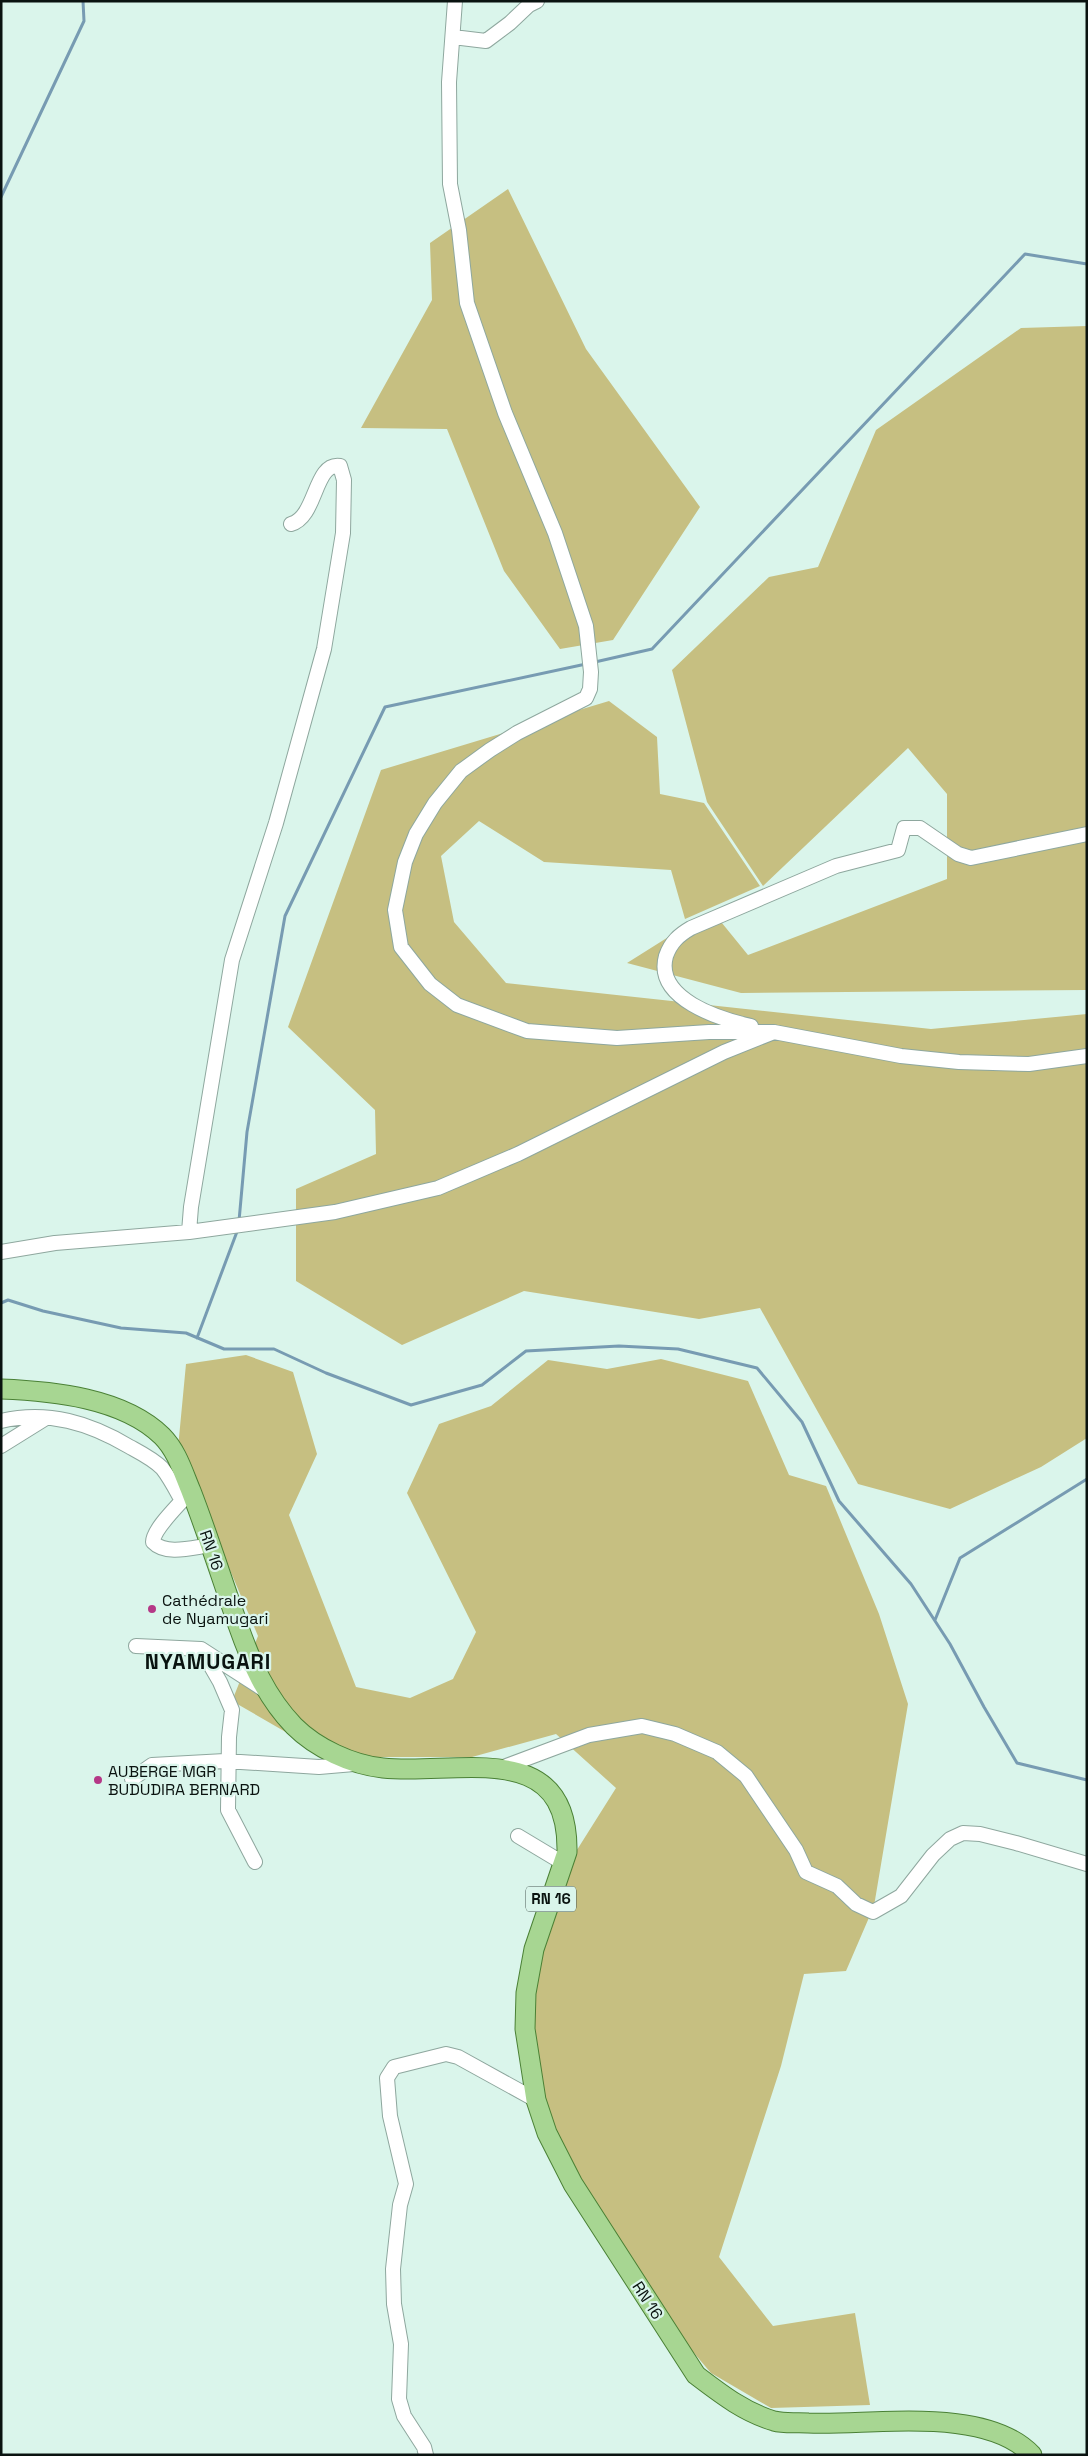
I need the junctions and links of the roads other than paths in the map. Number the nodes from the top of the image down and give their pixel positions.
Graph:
1 (455, 1) edge
2 (537, 1) edge
3 (453, 37) junction
4 (291, 524) dead end
5 (1087, 834) edge
6 (774, 1032) junction
7 (1087, 1056) edge
8 (189, 1232) junction
9 (1, 1252) edge
10 (1, 1389) edge
11 (47, 1417) junction
12 (1, 1420) edge
13 (1, 1446) edge
14 (186, 1496) junction
15 (211, 1545) junction
16 (136, 1646) dead end
17 (201, 1649) junction
18 (266, 1691) junction
19 (228, 1761) junction
20 (360, 1764) junction
21 (501, 1768) junction
22 (132, 1779) dead end
23 (518, 1836) dead end
24 (255, 1862) dead end
25 (563, 1864) junction
26 (1087, 1864) edge
27 (536, 2100) junction
28 (426, 2455) edge
29 (1032, 2455) edge

1 - 3 street
2 - 3 street
3 - 6 street
4 - 8 street
5 - 6 street
6 - 7 street
6 - 8 street
8 - 9 street
10 - 14 main road, RN 16 / RN 16
11 - 12 street
11 - 13 street
11 - 14 street
14 - 15 main road, RN 16 / RN 16
14 - 15 street
15 - 18 main road, RN 16 / RN 16
16 - 17 street
17 - 18 street
17 - 19 street
18 - 20 main road, RN 16 / RN 16
19 - 20 street
19 - 22 street
19 - 24 street
20 - 21 main road, RN 16 / RN 16
21 - 25 main road, RN 16 / RN 16
21 - 26 street
23 - 25 street
25 - 27 main road, RN 16 / RN 16
27 - 28 street
27 - 29 main road, RN 16 / RN 16

